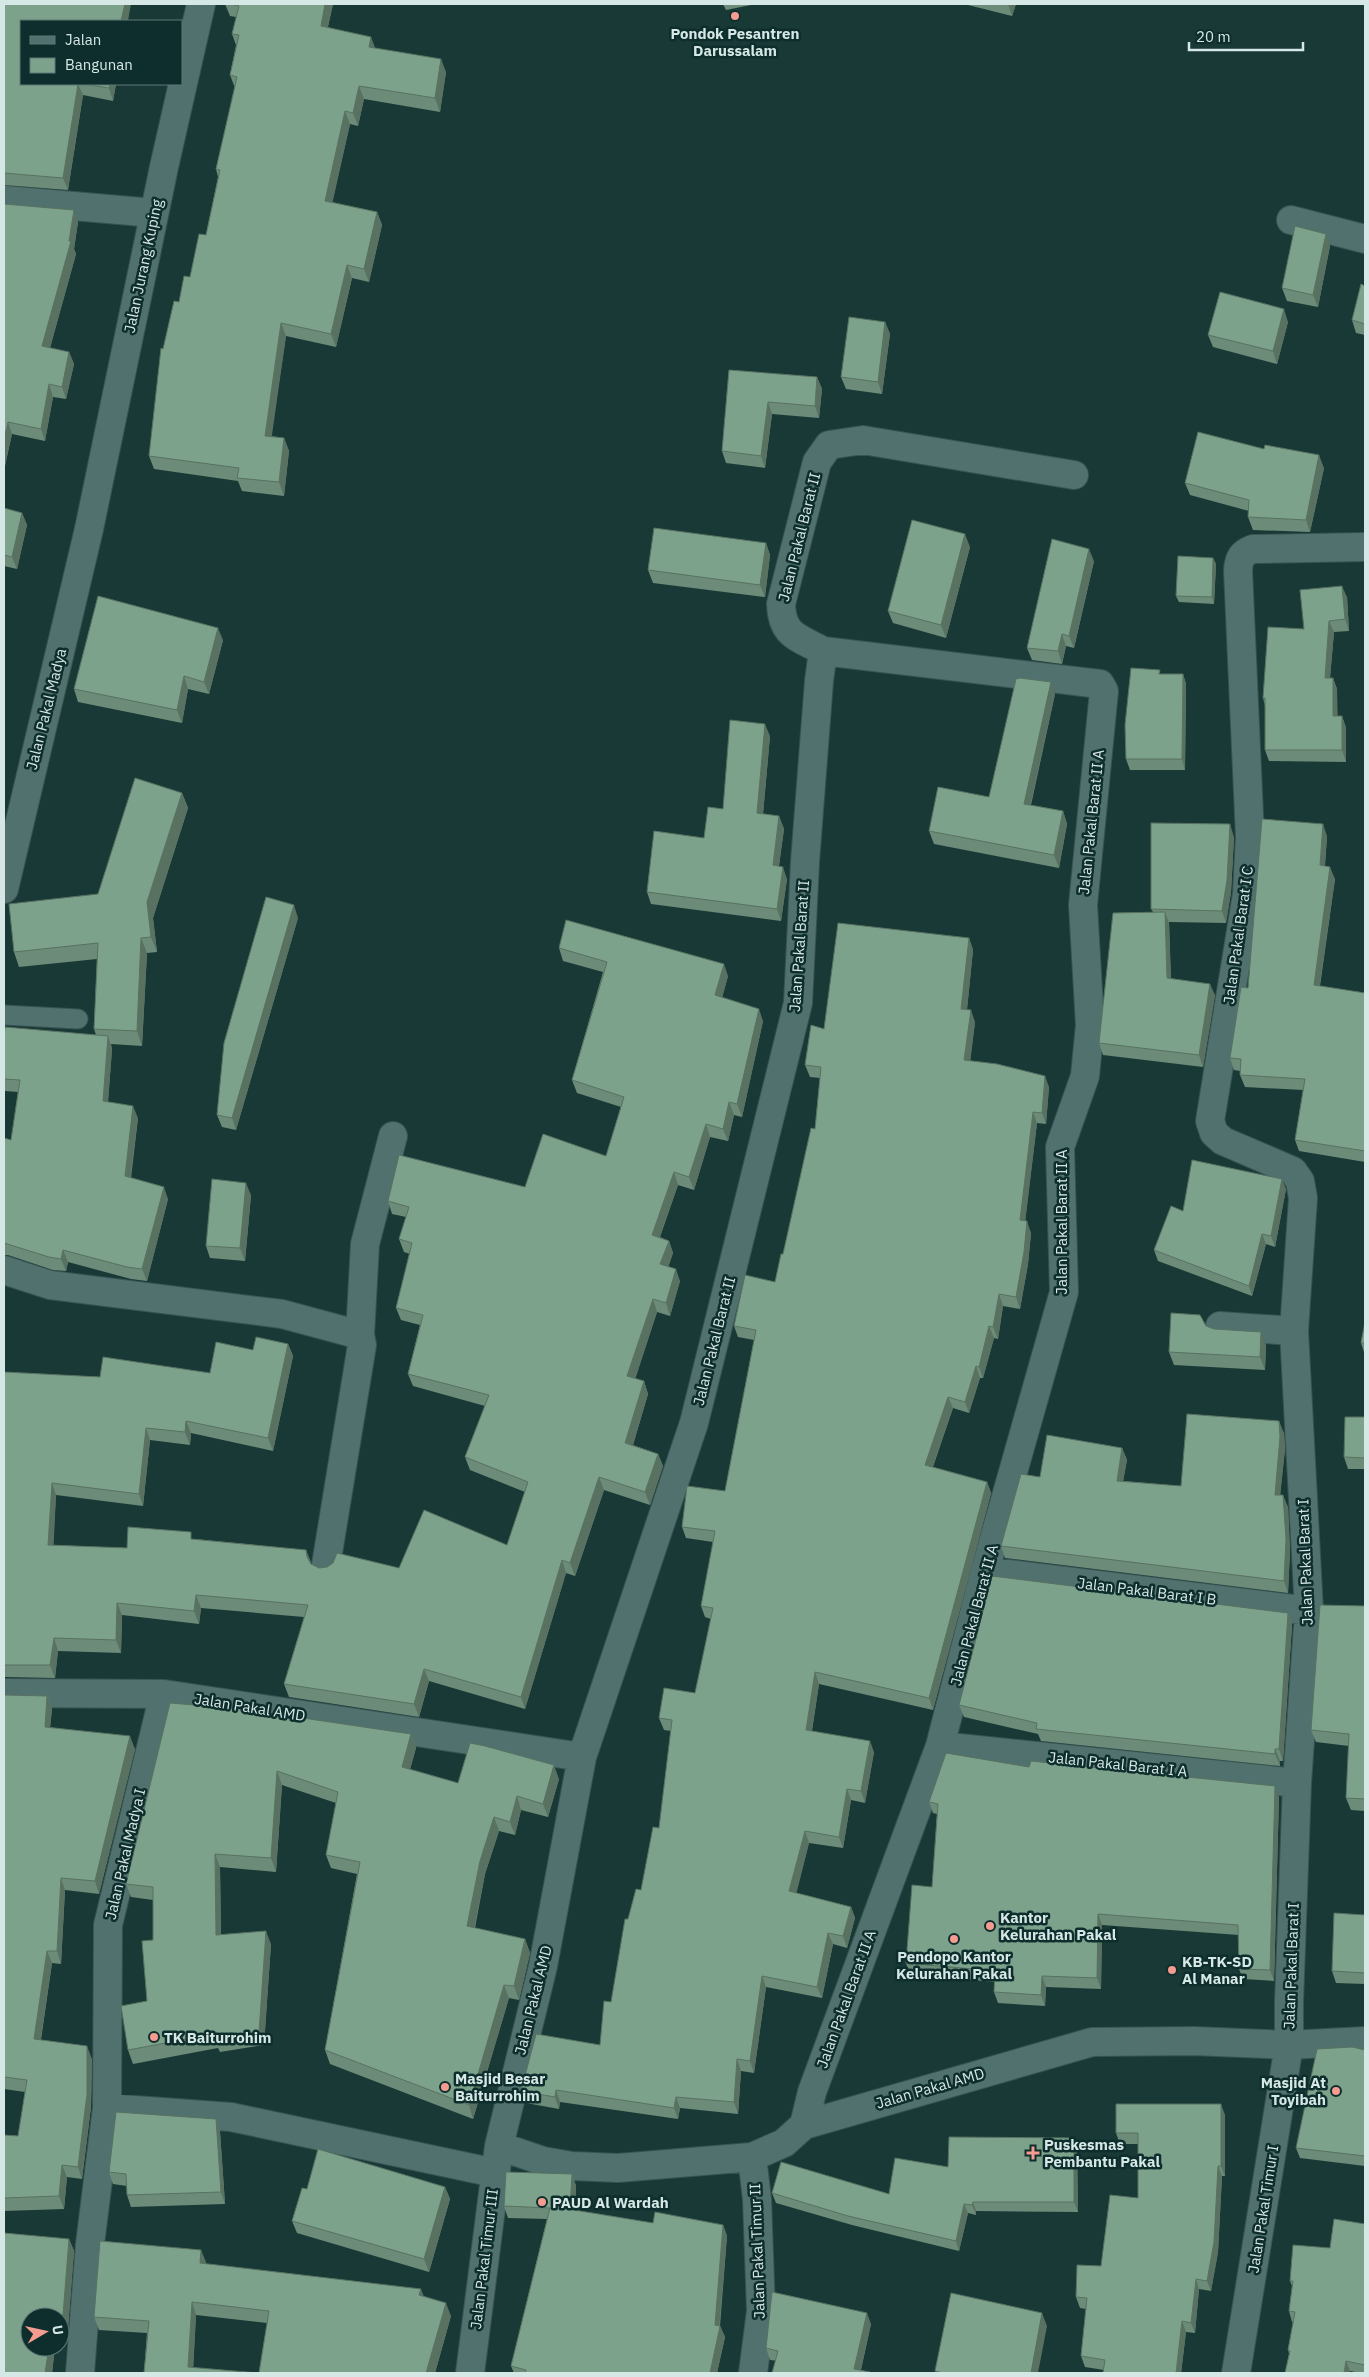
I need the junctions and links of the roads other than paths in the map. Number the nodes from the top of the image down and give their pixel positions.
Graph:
1 (201, 4) edge
2 (4, 200) edge
3 (154, 213) junction
4 (1291, 220) dead end
5 (1365, 239) edge
6 (1074, 475) dead end
7 (89, 529) joint
8 (1365, 547) edge
9 (823, 651) junction
10 (4, 889) edge
11 (4, 1015) edge
12 (78, 1018) dead end
13 (392, 1136) dead end
14 (1293, 1171) joint
15 (4, 1270) edge
16 (1220, 1326) dead end
17 (1294, 1331) junction
18 (360, 1335) junction
19 (326, 1565) edge
20 (985, 1571) junction
21 (1309, 1611) junction
22 (4, 1693) edge
23 (164, 1694) junction
24 (940, 1746) junction
25 (582, 1757) junction
26 (1297, 1783) junction
27 (1365, 2041) edge
28 (1289, 2045) junction
29 (107, 2108) junction
30 (804, 2125) junction
31 (498, 2146) junction
32 (752, 2158) junction
33 (495, 2173) junction
34 (80, 2373) edge
35 (470, 2373) edge
36 (753, 2373) edge
37 (1236, 2373) edge

1 - 3 street, Jalan Jurang Kuping
2 - 3 street
3 - 7 street, Jalan Jurang Kuping
4 - 5 street
6 - 9 street, Jalan Pakal Barat II
7 - 10 street, Jalan Pakal Madya
8 - 14 street, Jalan Pakal Barat I C
9 - 20 street, Jalan Pakal Barat II A
9 - 25 street, Jalan Pakal Barat II
11 - 12 lane
13 - 18 street
14 - 17 street, Jalan Pakal Barat I
15 - 18 street
16 - 17 street
17 - 21 street, Jalan Pakal Barat I
18 - 19 street
20 - 21 street, Jalan Pakal Barat I B
20 - 24 street, Jalan Pakal Barat II A
21 - 26 street, Jalan Pakal Barat I
22 - 23 street, Jalan Pakal AMD
23 - 25 street, Jalan Pakal AMD
23 - 29 street, Jalan Pakal Madya I
24 - 26 street, Jalan Pakal Barat I A
24 - 30 street, Jalan Pakal Barat II A
25 - 31 street, Jalan Pakal AMD
26 - 28 street, Jalan Pakal Barat I
27 - 28 street, Jalan Pakal AMD
28 - 30 street, Jalan Pakal AMD
28 - 37 street, Jalan Pakal Timur I
29 - 33 street
29 - 34 street, Jalan Pakal Madya I
30 - 32 street, Jalan Pakal AMD
31 - 32 street, Jalan Pakal AMD
31 - 33 street, Jalan Pakal Timur III
32 - 36 street, Jalan Pakal Timur II
33 - 35 street, Jalan Pakal Timur III

